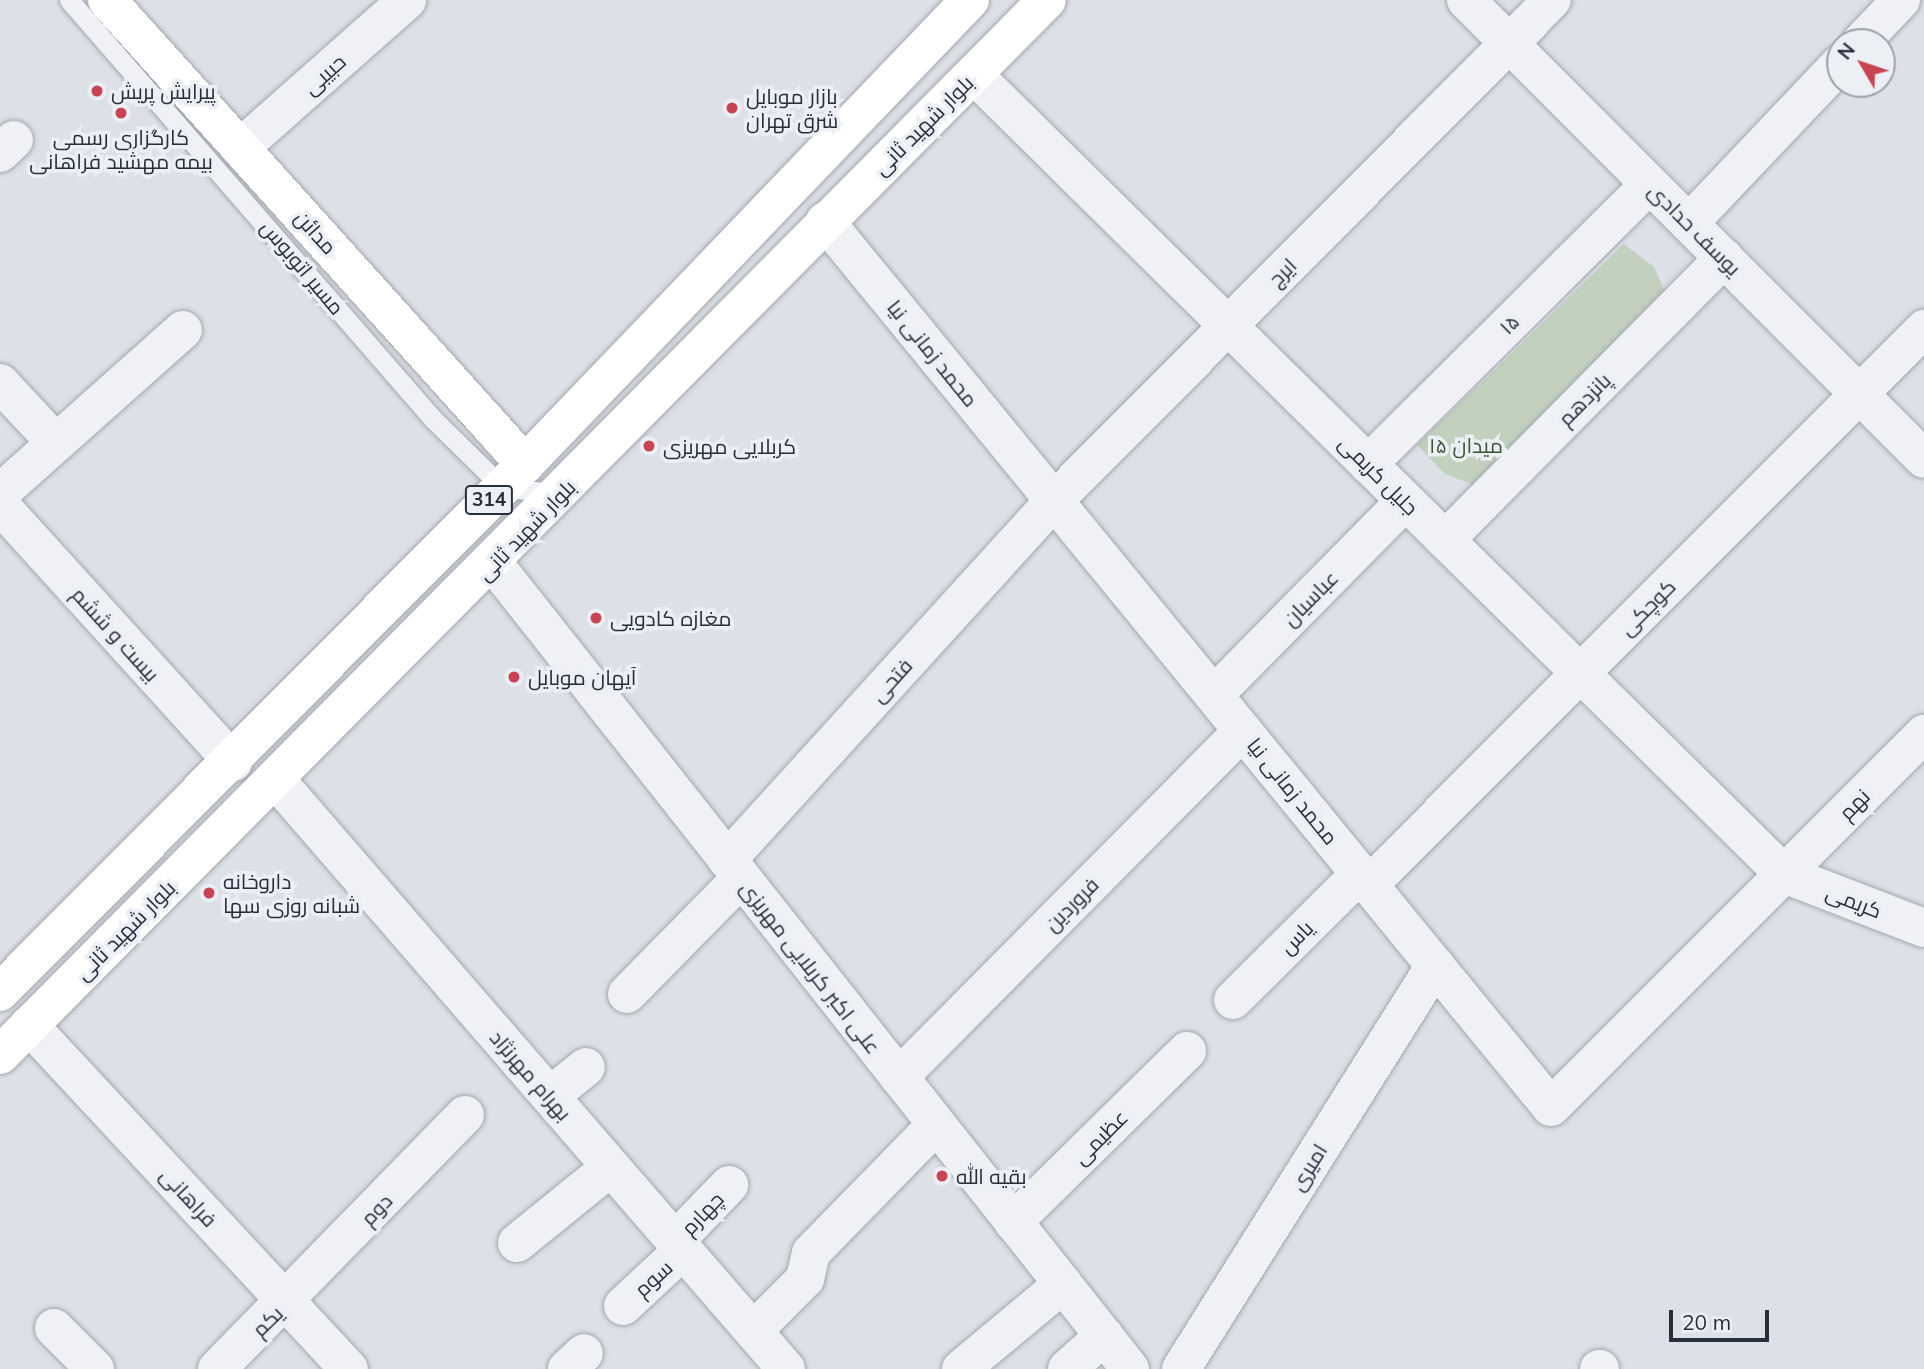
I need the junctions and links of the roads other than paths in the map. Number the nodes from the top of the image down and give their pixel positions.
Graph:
1 (69, 0) edge
2 (107, 0) edge
3 (407, 0) edge
4 (970, 0) edge
5 (1047, 0) edge
6 (1466, 0) edge
7 (1552, 0) edge
8 (1901, 0) edge
9 (1917, 0) edge
10 (1924, 7) edge
11 (1874, 28) edge
12 (1510, 43) junction
13 (974, 75) junction
14 (1826, 79) edge
15 (240, 148) junction
16 (1650, 184) junction
17 (825, 221) junction
18 (1689, 223) junction
19 (1724, 258) junction
20 (1228, 326) junction
21 (1924, 328) edge
22 (183, 330) dead end
23 (0, 383) edge
24 (1859, 394) junction
25 (56, 443) junction
26 (1924, 459) edge
27 (1368, 464) junction
28 (513, 475) junction
29 (0, 493) edge
30 (560, 494) junction
31 (1054, 501) junction
32 (1405, 501) junction
33 (0, 505) edge
34 (1444, 540) junction
35 (494, 564) junction
36 (1580, 673) junction
37 (1214, 695) junction
38 (1243, 731) junction
39 (1924, 734) edge
40 (233, 761) junction
41 (276, 780) junction
42 (734, 869) junction
43 (1784, 874) junction
44 (1365, 879) junction
45 (1924, 928) edge
46 (1435, 965) junction
47 (0, 992) edge
48 (627, 994) dead end
49 (1233, 1000) dead end
50 (29, 1025) junction
51 (1187, 1051) dead end
52 (0, 1055) edge
53 (586, 1067) dead end
54 (899, 1077) junction
55 (550, 1096) junction
56 (465, 1115) dead end
57 (935, 1126) junction
58 (611, 1167) junction
59 (729, 1185) dead end
60 (1013, 1222) junction
61 (517, 1243) dead end
62 (679, 1246) junction
63 (1063, 1284) junction
64 (287, 1302) junction
65 (623, 1306) dead end
66 (54, 1328) dead end
67 (753, 1331) junction
68 (1104, 1336) junction
69 (95, 1369) edge
70 (217, 1369) edge
71 (349, 1369) edge
72 (786, 1369) edge
73 (961, 1369) edge
74 (1067, 1369) edge
75 (1130, 1369) edge
76 (1181, 1369) edge

1 - 28 lane, مسیر اتوبوس
2 - 15 main road, مدائن
3 - 15 street, حبیبی
4 - 28 main road, بلوار شهید ثانی / 314
5 - 13 main road, بلوار شهید ثانی / 314
6 - 12 street, یوسف حدادی
7 - 12 street, ایرج
8 - 11 street
9 - 10 street
12 - 16 street, یوسف حدادی
12 - 20 street, ایرج
13 - 17 main road, بلوار شهید ثانی / 314
13 - 20 street, جلیل کریمی
14 - 18 street
15 - 28 main road, مدائن
16 - 18 street, یوسف حدادی
16 - 27 street, ۱۵
17 - 30 main road, بلوار شهید ثانی / 314
17 - 31 street, محمد زمانی نیا
18 - 19 street, یوسف حدادی
19 - 24 street, یوسف حدادی
19 - 34 street, پانزدهم
20 - 27 street, جلیل کریمی
20 - 31 street, ایرج
21 - 24 street, کوچکی
22 - 25 street
23 - 25 street
24 - 26 street, یوسف حدادی
24 - 36 street, کوچکی
25 - 29 street
27 - 32 street, جلیل کریمی
28 - 30 main road, مدائن
28 - 40 main road, بلوار شهید ثانی / 314
30 - 35 main road, بلوار شهید ثانی / 314
31 - 37 street, محمد زمانی نیا
31 - 42 street, فتحی
32 - 34 street, جلیل کریمی
32 - 37 street, عباسیان
33 - 40 street, بیست و ششم
34 - 36 street, جلیل کریمی
35 - 41 main road, بلوار شهید ثانی / 314
35 - 42 street, علی اکبر کربلایی مهریزی
36 - 43 street, جلیل کریمی
36 - 44 street, کوچکی
37 - 38 street, محمد زمانی نیا
38 - 44 street, محمد زمانی نیا
38 - 54 street, فروردین
39 - 43 street, نهم
40 - 47 main road, بلوار شهید ثانی / 314
41 - 50 main road, بلوار شهید ثانی / 314
41 - 55 street, بهرام مهرنژاد
42 - 48 street, فتحی
42 - 54 street, علی اکبر کربلایی مهریزی
43 - 45 street, کریمی
43 - 46 street, محمد زمانی نیا
44 - 46 street, محمد زمانی نیا
44 - 49 street, یاس
46 - 76 street, امیری
50 - 52 main road, بلوار شهید ثانی / 314
50 - 64 street, فراهانی
51 - 60 street, عظیمی
53 - 55 street
54 - 57 street, علی اکبر کربلایی مهریزی
55 - 58 street, بهرام مهرنژاد
56 - 64 street, دوم
57 - 60 street, علی اکبر کربلایی مهریزی
57 - 67 street
58 - 61 street
58 - 62 street, بهرام مهرنژاد
59 - 62 street, چهارم
60 - 63 street, علی اکبر کربلایی مهریزی
62 - 65 street, سوم
62 - 67 street, بهرام مهرنژاد
63 - 68 street, علی اکبر کربلایی مهریزی
63 - 73 street
64 - 70 street, یکم
64 - 71 street, فراهانی
66 - 69 street
67 - 72 street, بهرام مهرنژاد
68 - 74 street
68 - 75 street, علی اکبر کربلایی مهریزی

